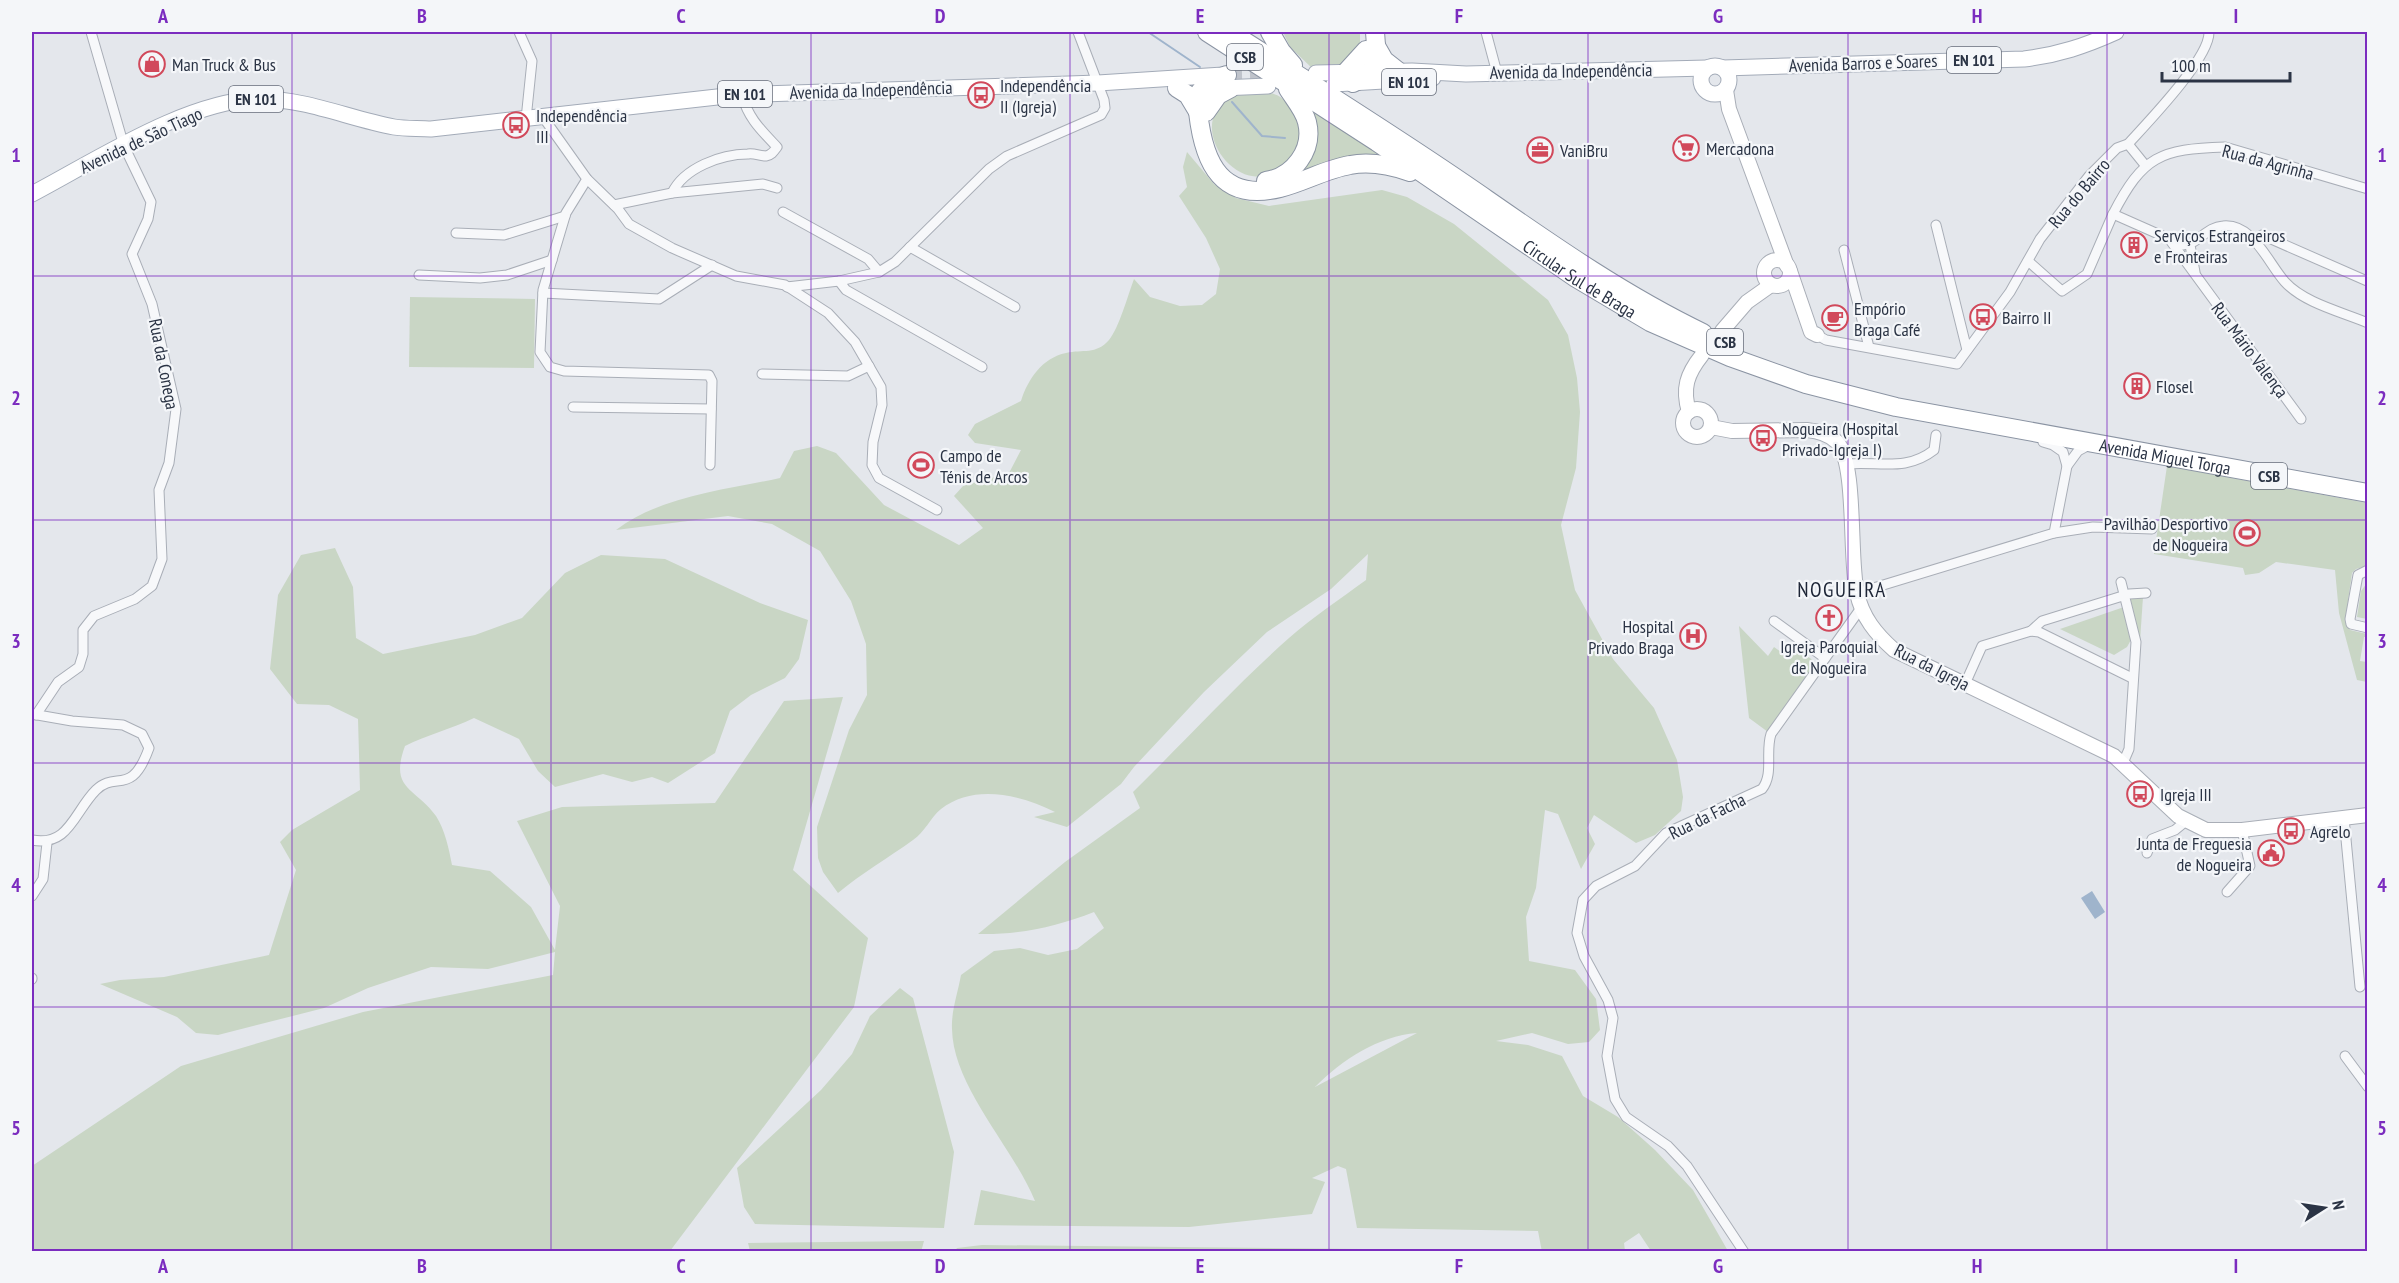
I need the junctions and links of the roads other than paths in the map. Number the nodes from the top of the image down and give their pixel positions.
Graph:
1 (92, 32) edge
2 (519, 32) edge
3 (1078, 32) edge
4 (1207, 32) edge
5 (1230, 32) edge
6 (1270, 32) edge
7 (1486, 32) edge
8 (2116, 32) edge
9 (2209, 32) edge
10 (1371, 40) edge
11 (1398, 71) junction
12 (1497, 73) junction
13 (1466, 74) junction
14 (1704, 75) junction
15 (1311, 76) junction
16 (1376, 77) junction
17 (1344, 80) junction
18 (1197, 81) junction
19 (1229, 81) junction
20 (1098, 83) junction
21 (1724, 83) junction
22 (1276, 85) junction
23 (1177, 88) junction
24 (742, 94) junction
25 (1202, 111) junction
26 (543, 117) junction
27 (526, 119) junction
28 (395, 127) joint
29 (2128, 144) junction
30 (124, 146) junction
31 (2145, 165) junction
32 (1424, 177) junction
33 (587, 179) junction
34 (2357, 186) junction
35 (777, 188) dead end
36 (2367, 189) edge
37 (32, 194) edge
38 (672, 194) junction
39 (2367, 194) edge
40 (614, 205) junction
41 (783, 212) dead end
42 (2116, 215) junction
43 (565, 216) junction
44 (1936, 225) dead end
45 (1772, 226) junction
46 (456, 233) dead end
47 (2170, 239) junction
48 (2255, 241) junction
49 (2190, 245) junction
50 (910, 247) junction
51 (1844, 250) dead end
52 (552, 260) junction
53 (2028, 261) junction
54 (712, 266) junction
55 (1765, 268) junction
56 (1788, 268) junction
57 (879, 272) junction
58 (419, 275) dead end
59 (2198, 280) junction
60 (839, 281) junction
61 (2367, 281) edge
62 (1774, 285) junction
63 (787, 287) junction
64 (543, 293) junction
65 (1747, 302) junction
66 (1801, 303) junction
67 (1015, 307) dead end
68 (2367, 323) edge
69 (1722, 332) dead end
70 (1816, 335) joint
71 (1869, 347) junction
72 (1966, 350) junction
73 (1702, 355) dead end
74 (869, 366) junction
75 (982, 367) dead end
76 (762, 374) dead end
77 (573, 407) dead end
78 (711, 409) junction
79 (1689, 412) junction
80 (2301, 420) dead end
81 (1999, 423) junction
82 (1711, 427) junction
83 (1936, 435) dead end
84 (2093, 444) junction
85 (1847, 464) junction
86 (710, 465) dead end
87 (2067, 466) junction
88 (2367, 481) edge
89 (2367, 493) edge
90 (937, 510) dead end
91 (2152, 529) dead end
92 (2054, 533) junction
93 (2367, 570) edge
94 (2121, 582) dead end
95 (1857, 593) junction
96 (2146, 593) dead end
97 (2125, 595) junction
98 (1862, 608) junction
99 (1774, 621) dead end
100 (2367, 628) edge
101 (2031, 631) junction
102 (1825, 658) junction
103 (2132, 678) junction
104 (1965, 684) junction
105 (34, 714) edge
106 (2123, 763) junction
107 (2367, 815) edge
108 (2344, 818) junction
109 (2186, 821) junction
110 (2242, 830) junction
111 (32, 840) edge
112 (47, 843) junction
113 (2147, 853) dead end
114 (2227, 892) dead end
115 (32, 896) edge
116 (2360, 987) dead end
117 (2345, 1056) dead end
118 (2367, 1087) edge
119 (1744, 1251) edge

1 - 30 street, Rua da Conega
2 - 27 street
3 - 20 street
4 - 22 highway, Circular Sul de Braga / CSB
5 - 15 highway, Circular Sul de Braga / CSB
6 - 15 highway
7 - 12 street
8 - 21 main road, Avenida Barros e Soares / EN 101
9 - 29 street, Rua do Bairro
10 - 11 highway
10 - 16 highway
10 - 17 highway
11 - 13 main road, Avenida da Independência / EN 101
11 - 16 main road, Avenida da Independência / EN 101
12 - 13 main road, Avenida da Independência / EN 101
12 - 14 main road, Avenida da Independência / EN 101
13 - 16 main road, Avenida da Independência / EN 101
14 - 21 main road, Avenida Barros e Soares
14 - 21 main road, Avenida da Independência
15 - 17 main road
15 - 81 highway, Circular Sul de Braga / CSB
16 - 17 highway
18 - 19 highway
18 - 20 main road, Avenida da Independência / EN 101
18 - 23 main road, Avenida da Independência / EN 101
18 - 25 highway
19 - 22 main road
19 - 25 highway
20 - 23 main road, Avenida da Independência / EN 101
20 - 24 main road, Avenida da Independência / EN 101
20 - 50 street
21 - 45 street
22 - 25 highway
22 - 32 highway, Circular Sul de Braga / CSB
23 - 25 highway
24 - 26 main road, Avenida da Independência / EN 101
24 - 38 street
25 - 32 highway
26 - 27 main road, Avenida da Independência / EN 101
26 - 33 street
27 - 28 main road, Avenida da Independência / EN 101
28 - 30 main road, Avenida de São Tiago / EN 101
29 - 31 street
29 - 53 street, Rua do Bairro
30 - 37 main road, Avenida de São Tiago / EN 101
30 - 105 street, Rua da Conega
31 - 34 street, Rua da Agrinha
31 - 42 street, Rua da Agrinha
32 - 81 highway, Circular Sul de Braga / CSB
33 - 40 street
33 - 43 street
34 - 36 street, Rua da Agrinha
34 - 39 street
35 - 38 street
38 - 40 street
40 - 54 street
41 - 57 street
42 - 47 street
42 - 53 street
43 - 46 street
43 - 52 street
44 - 72 street
45 - 55 street
45 - 56 street
47 - 49 street
47 - 59 street, Rua Mário Valença
48 - 49 street
48 - 61 street
48 - 68 street
49 - 59 street, Rua Mário Valença
50 - 57 street
50 - 67 street
51 - 71 street
52 - 58 street
52 - 64 street
53 - 72 street, Rua do Bairro
54 - 63 street
54 - 64 street
55 - 56 street
55 - 62 street
55 - 65 street
56 - 62 street
56 - 66 street
57 - 60 street
59 - 80 street, Rua Mário Valença
60 - 63 street
60 - 75 street
62 - 65 street
62 - 66 street
63 - 74 street
64 - 78 street
65 - 69 street
66 - 70 street
70 - 71 street
71 - 72 street, Rua do Bairro
73 - 79 street
74 - 76 street
74 - 90 street
77 - 78 street
78 - 86 street
79 - 82 street
79 - 82 street
81 - 84 highway, Avenida Miguel Torga / CSB
81 - 87 street
81 - 88 highway, Avenida Miguel Torga / CSB
82 - 85 street, Rua da Igreja
83 - 85 street
84 - 87 street
84 - 89 highway, Avenida Miguel Torga / CSB
85 - 95 street, Rua da Igreja
87 - 92 street
91 - 92 street
92 - 95 street
93 - 100 street
94 - 97 street
95 - 98 street, Rua da Igreja
96 - 97 street
97 - 101 street
97 - 103 street
98 - 102 street, Rua da Facha
98 - 104 street, Rua da Igreja
99 - 102 street
101 - 103 street
101 - 104 street
102 - 119 street, Rua da Facha
103 - 106 street
104 - 106 street, Rua da Igreja
105 - 112 street
106 - 109 street, Rua da Igreja
107 - 108 street, Rua da Igreja
108 - 110 street, Rua da Igreja
108 - 116 street
109 - 110 street, Rua da Igreja
109 - 113 street
110 - 114 street
111 - 112 street
112 - 115 street
117 - 118 street

